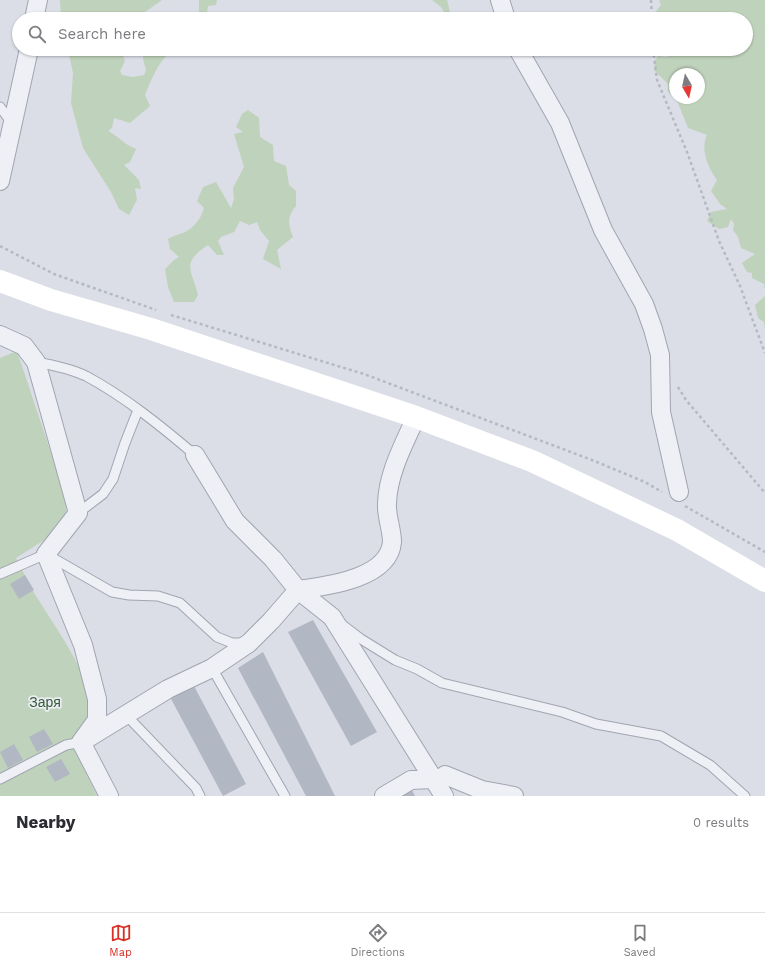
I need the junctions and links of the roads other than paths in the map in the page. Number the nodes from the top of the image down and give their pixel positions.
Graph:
1 (38, 0) edge
2 (500, 0) edge
3 (35, 12) edge
4 (504, 12) edge
5 (28, 56) edge
6 (522, 56) edge
7 (0, 107) edge
8 (13, 124) junction
9 (0, 181) edge
10 (0, 281) edge
11 (0, 335) edge
12 (0, 345) edge
13 (24, 346) junction
14 (36, 362) junction
15 (138, 410) junction
16 (416, 417) junction
17 (195, 455) joint
18 (679, 492) dead end
19 (78, 513) junction
20 (46, 554) junction
21 (0, 574) edge
22 (765, 581) edge
23 (298, 590) junction
24 (332, 617) junction
25 (249, 643) junction
26 (212, 668) junction
27 (127, 716) junction
28 (81, 742) junction
29 (439, 777) junction
30 (0, 780) edge
31 (109, 796) edge
32 (200, 796) edge
33 (285, 796) edge
34 (384, 796) edge
35 (444, 796) edge
36 (514, 796) edge
37 (745, 796) edge

1 - 3 street
2 - 4 street
5 - 8 street
6 - 18 street
7 - 8 lane
8 - 9 street
10 - 16 street
11 - 13 street
12 - 13 lane
13 - 14 street
14 - 15 lane
14 - 19 street
15 - 17 lane
15 - 19 lane
16 - 22 street
16 - 23 street
17 - 23 street
19 - 20 street
20 - 21 lane
20 - 25 lane
20 - 28 street
23 - 24 street
23 - 25 street
24 - 29 street
24 - 37 lane
25 - 26 street
26 - 27 street
26 - 33 lane
27 - 28 street
27 - 32 lane
28 - 30 lane
28 - 31 street
29 - 34 street
29 - 35 street
29 - 36 street

